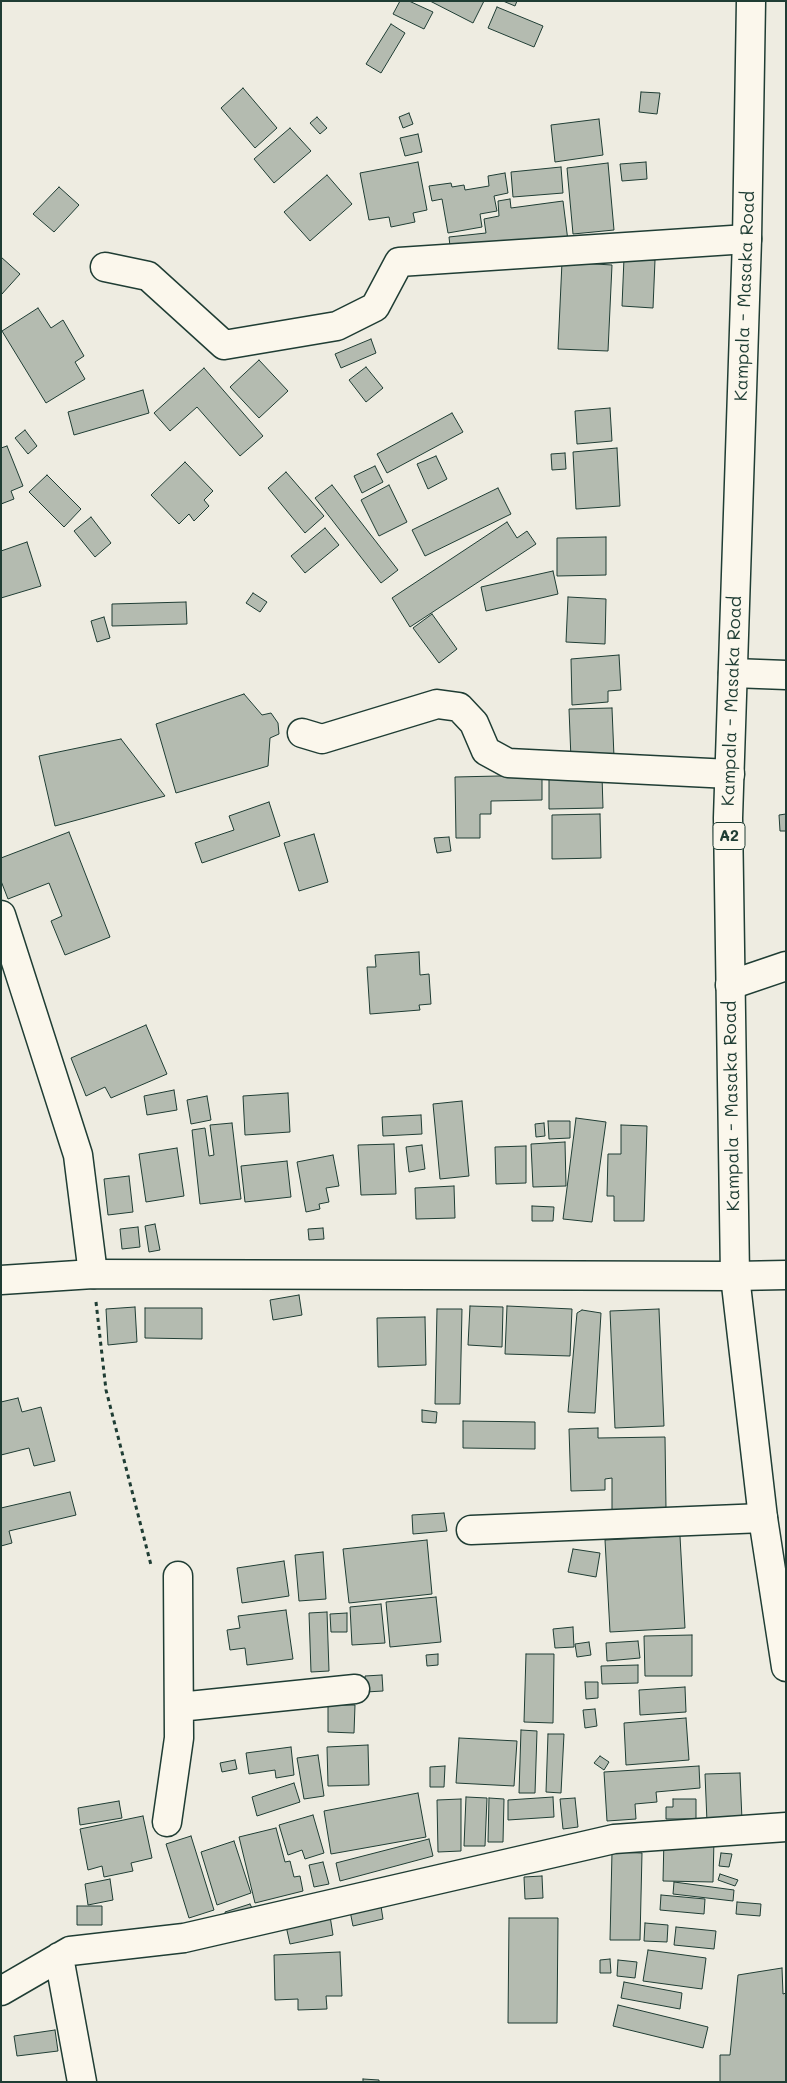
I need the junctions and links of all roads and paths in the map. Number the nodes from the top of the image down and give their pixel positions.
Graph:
1 (751, 1) edge
2 (747, 239) junction
3 (105, 266) dead end
4 (733, 673) junction
5 (786, 675) edge
6 (302, 733) dead end
7 (730, 774) junction
8 (1, 915) edge
9 (786, 966) edge
10 (730, 986) junction
11 (93, 1274) junction
12 (786, 1275) edge
13 (735, 1276) junction
14 (1, 1280) edge
15 (763, 1518) junction
16 (471, 1530) dead end
17 (178, 1576) joint
18 (786, 1667) edge
19 (355, 1689) dead end
20 (179, 1707) junction
21 (167, 1822) dead end
22 (786, 1827) edge
23 (59, 1957) junction
24 (1, 1991) edge
25 (82, 2082) edge

1 - 2 street, Kampala - Masaka Road / A2
2 - 3 street
2 - 4 street, Kampala - Masaka Road / A2
4 - 5 street
4 - 7 street, Kampala - Masaka Road / A2
6 - 7 street
7 - 10 street, Kampala - Masaka Road / A2
8 - 11 street
9 - 10 street
10 - 13 street, Kampala - Masaka Road / A2
11 - 13 street
11 - 14 street
11 - 17 path
12 - 13 street
13 - 15 street, Kampala - Masaka Road / A2
15 - 16 street
15 - 18 street, Kampala - Masaka Road / A2
17 - 20 street
19 - 20 street
20 - 21 street
22 - 23 street
23 - 24 street
23 - 25 street

